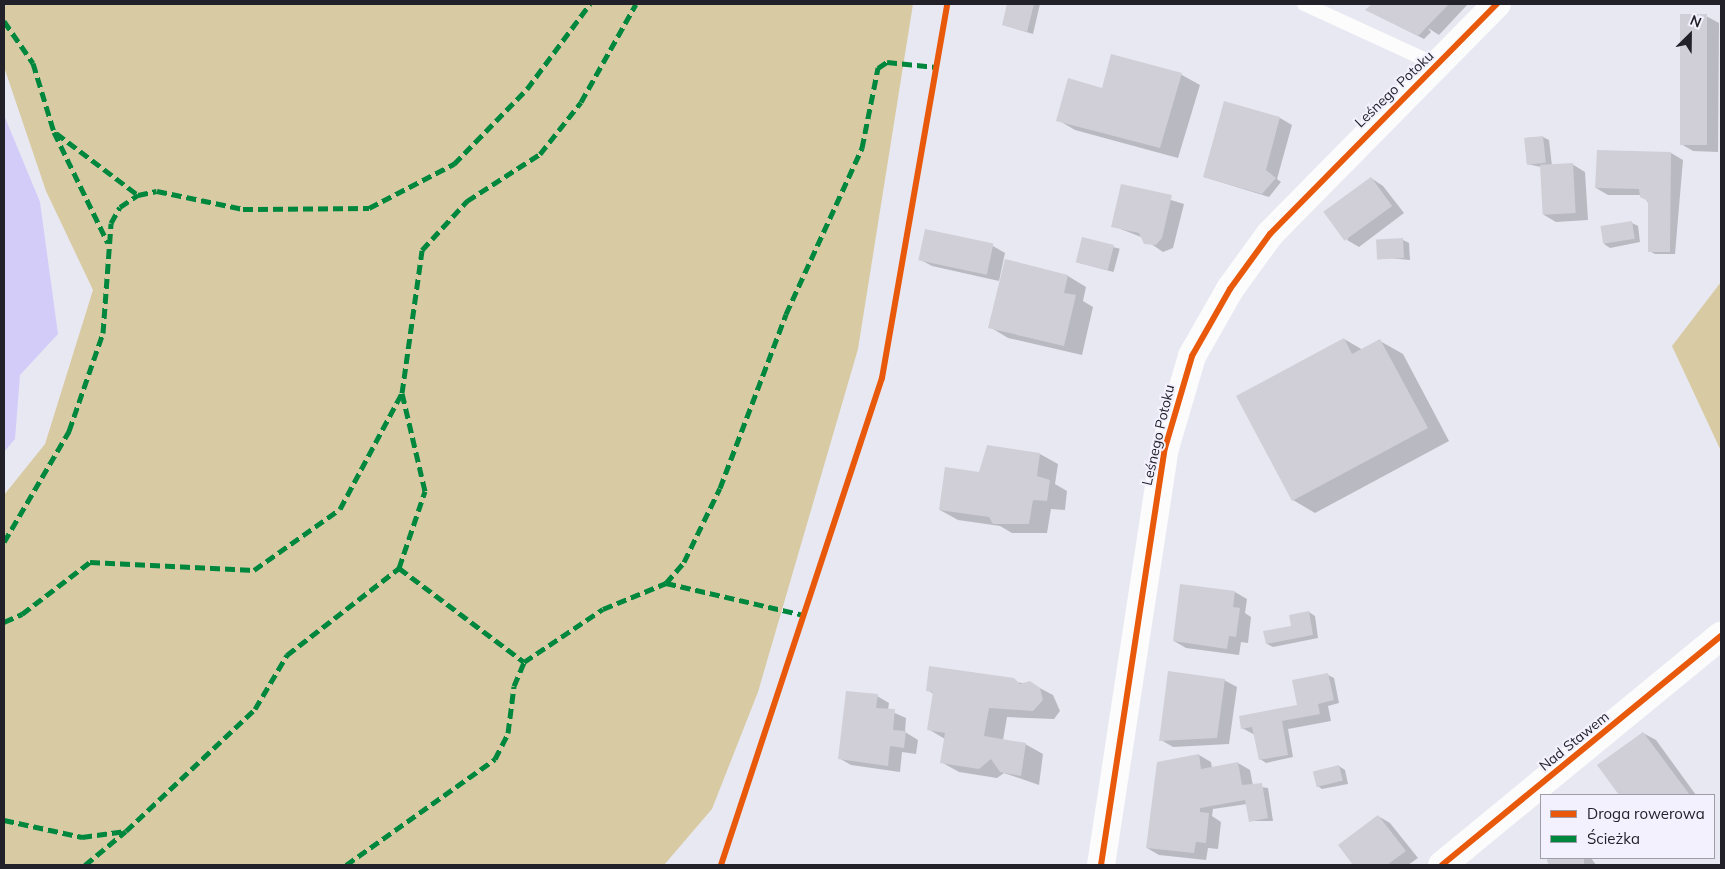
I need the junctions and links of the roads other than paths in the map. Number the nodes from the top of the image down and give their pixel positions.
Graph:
1 (1304, 4) edge
2 (1498, 4) edge
3 (1437, 65) junction
4 (1721, 636) edge
5 (1101, 865) edge
6 (1442, 865) edge

1 - 3 lane
2 - 3 street, Leśnego Potoku
3 - 5 street, Leśnego Potoku
4 - 6 street, Nad Stawem

